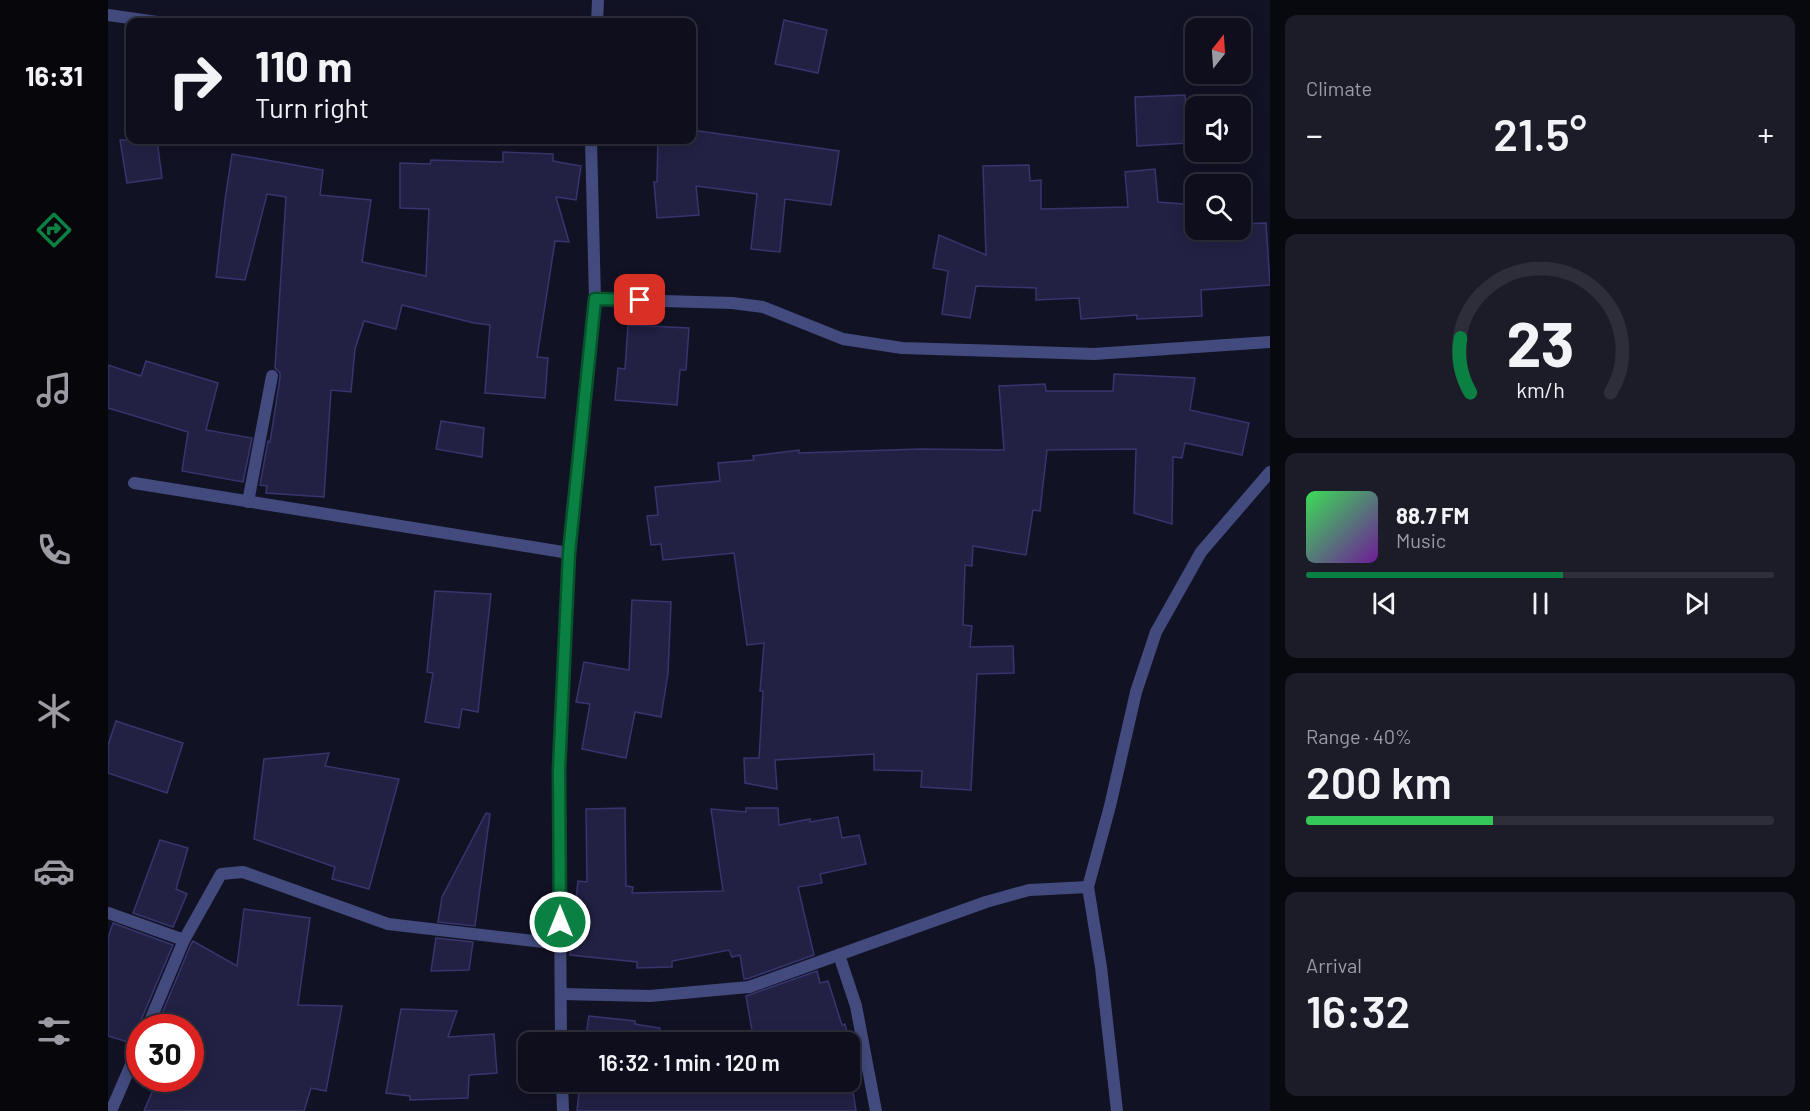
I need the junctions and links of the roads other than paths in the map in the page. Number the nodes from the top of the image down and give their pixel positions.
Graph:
1 (598, 0) edge
2 (108, 15) edge
3 (129, 18) edge
4 (597, 18) edge
5 (591, 144) edge
6 (595, 299) junction
7 (1270, 342) edge
8 (272, 376) dead end
9 (1270, 472) edge
10 (134, 483) dead end
11 (248, 502) junction
12 (569, 553) junction
13 (1088, 887) junction
14 (108, 913) edge
15 (184, 940) junction
16 (560, 944) junction
17 (839, 955) junction
18 (561, 994) junction
19 (153, 1014) edge
20 (561, 1032) edge
21 (126, 1076) edge
22 (562, 1092) edge
23 (111, 1111) edge
24 (563, 1111) edge
25 (876, 1111) edge
26 (1117, 1111) edge

1 - 4 street
2 - 3 street
5 - 6 street
6 - 7 street
6 - 12 street
8 - 11 street
9 - 13 street
10 - 11 street
11 - 12 street
12 - 16 street
13 - 17 street
13 - 26 street
14 - 15 street
15 - 16 street
15 - 19 street
16 - 18 street
17 - 18 street
17 - 25 street
18 - 20 street
21 - 23 street
22 - 24 street

